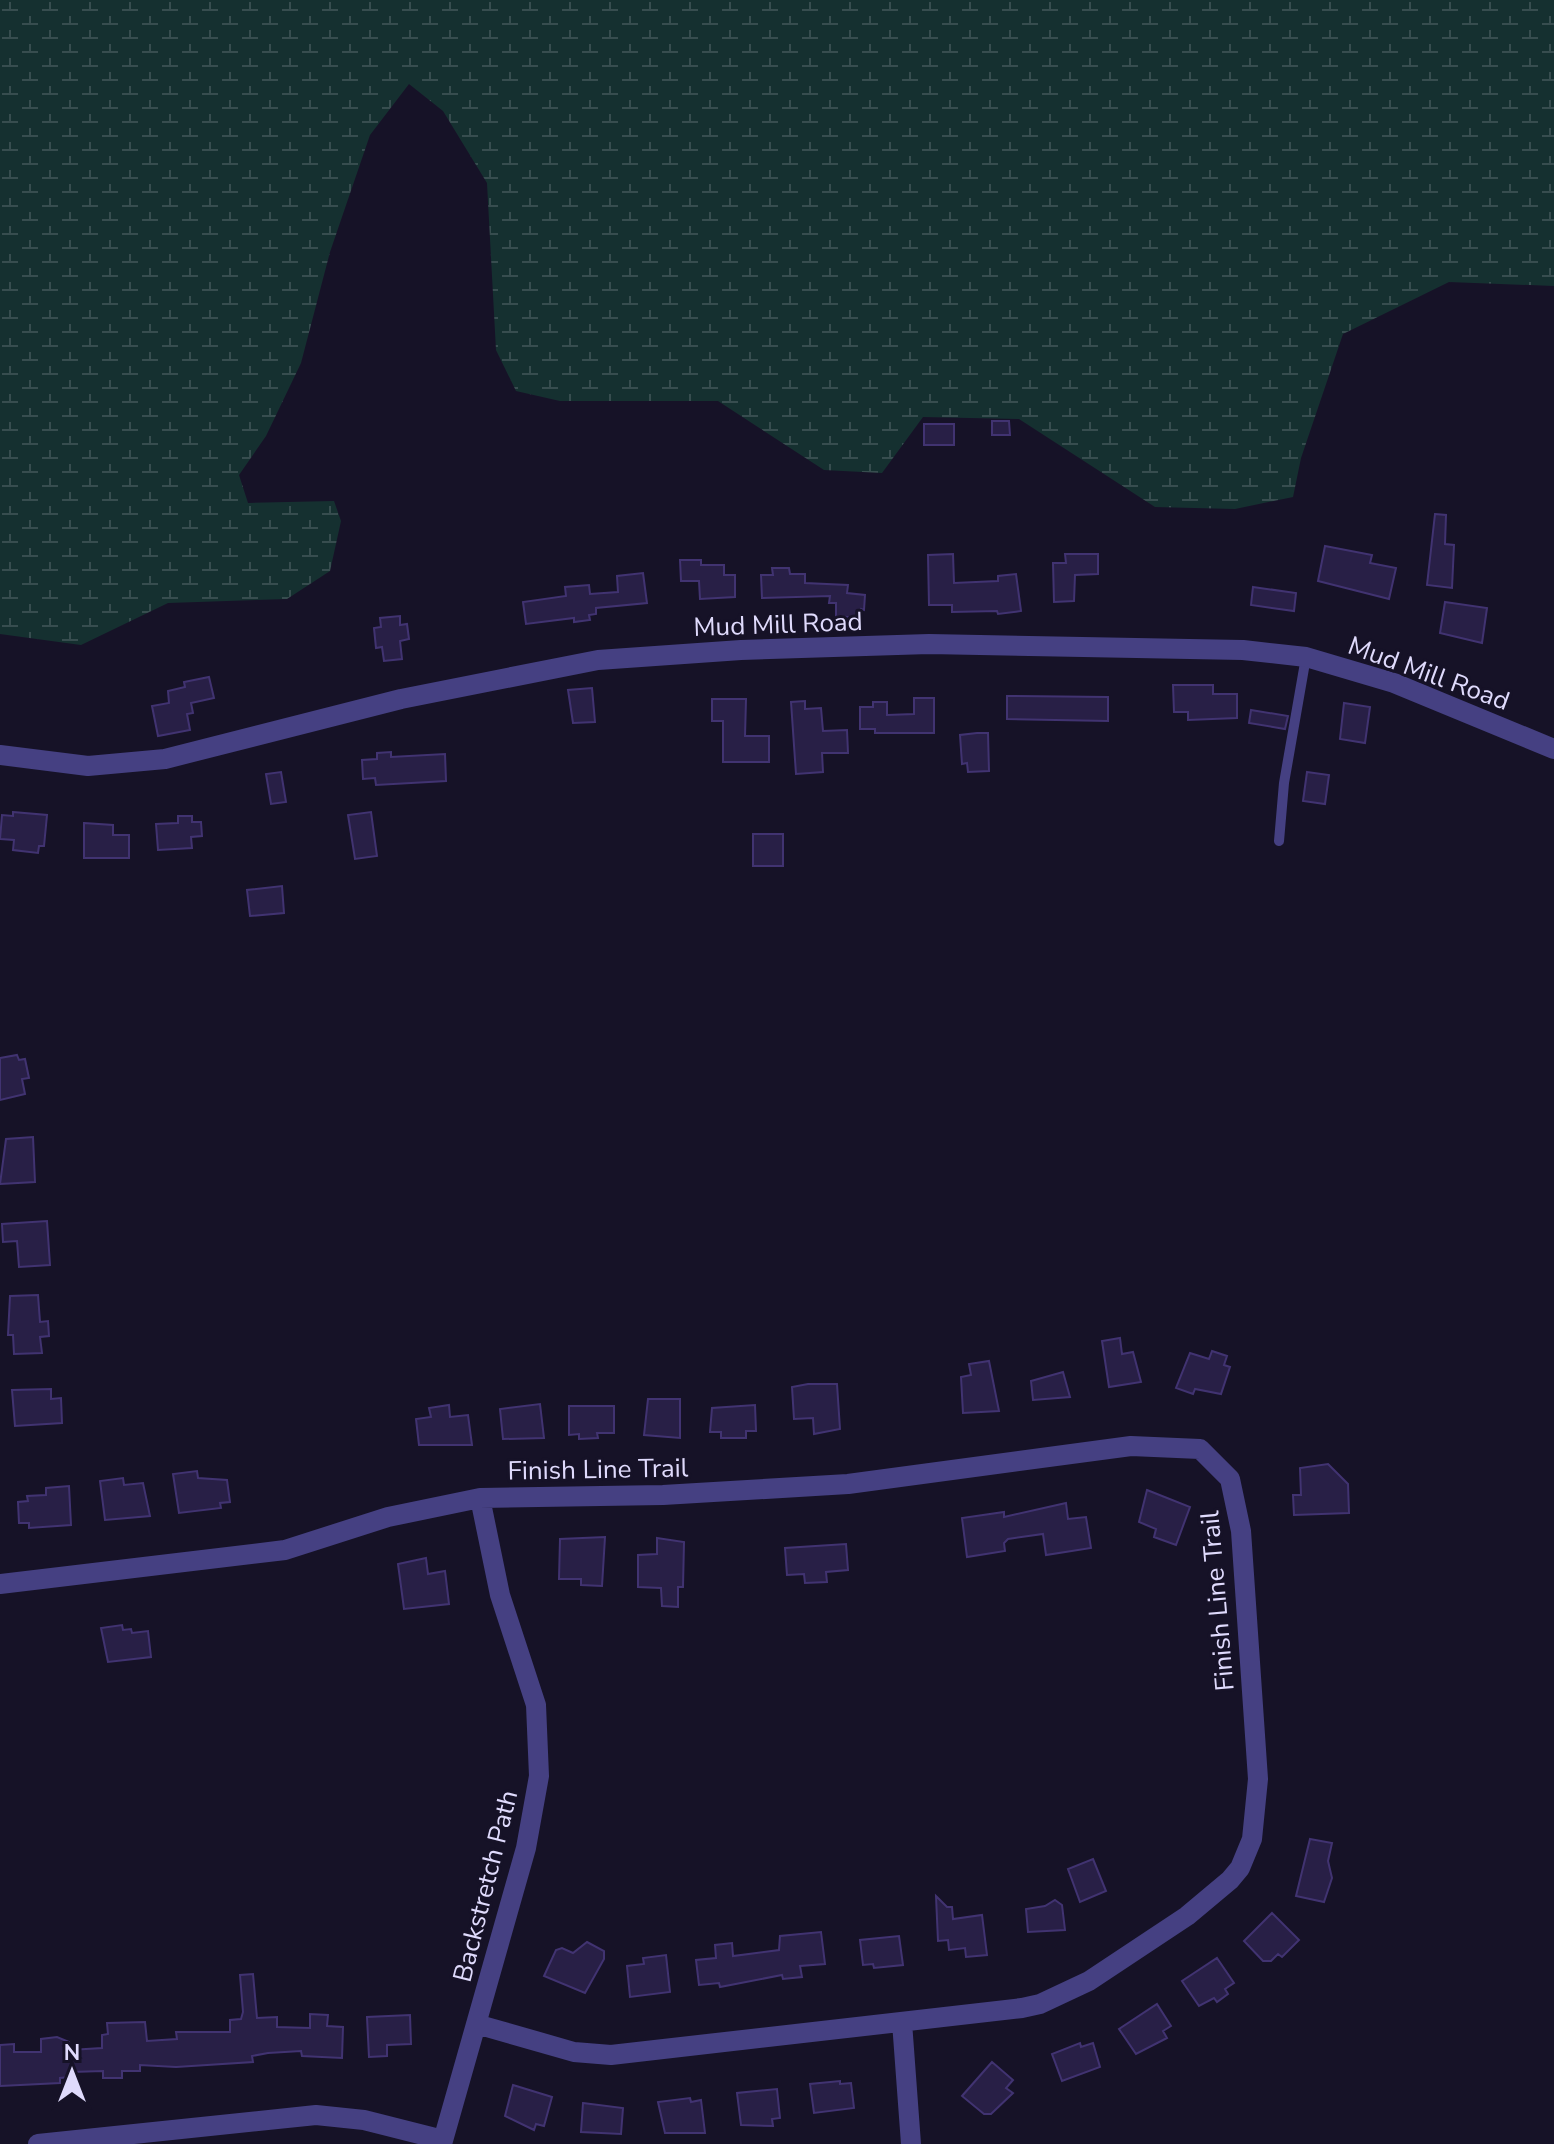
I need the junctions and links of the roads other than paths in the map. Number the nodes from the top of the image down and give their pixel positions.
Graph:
1 (1306, 657) junction
2 (1554, 749) edge
3 (0, 755) edge
4 (1279, 841) dead end
5 (480, 1498) junction
6 (0, 1584) edge
7 (902, 2022) junction
8 (476, 2024) junction
9 (442, 2142) edge
10 (38, 2144) edge
11 (911, 2144) edge

1 - 2 street, Mud Mill Road
1 - 3 street, Mud Mill Road
1 - 4 lane
5 - 6 street, Finish Line Trail
5 - 7 street, Finish Line Trail
5 - 8 street, Backstretch Path
7 - 8 street, Finish Line Trail
7 - 11 street
8 - 9 street, Backstretch Path
9 - 10 street

